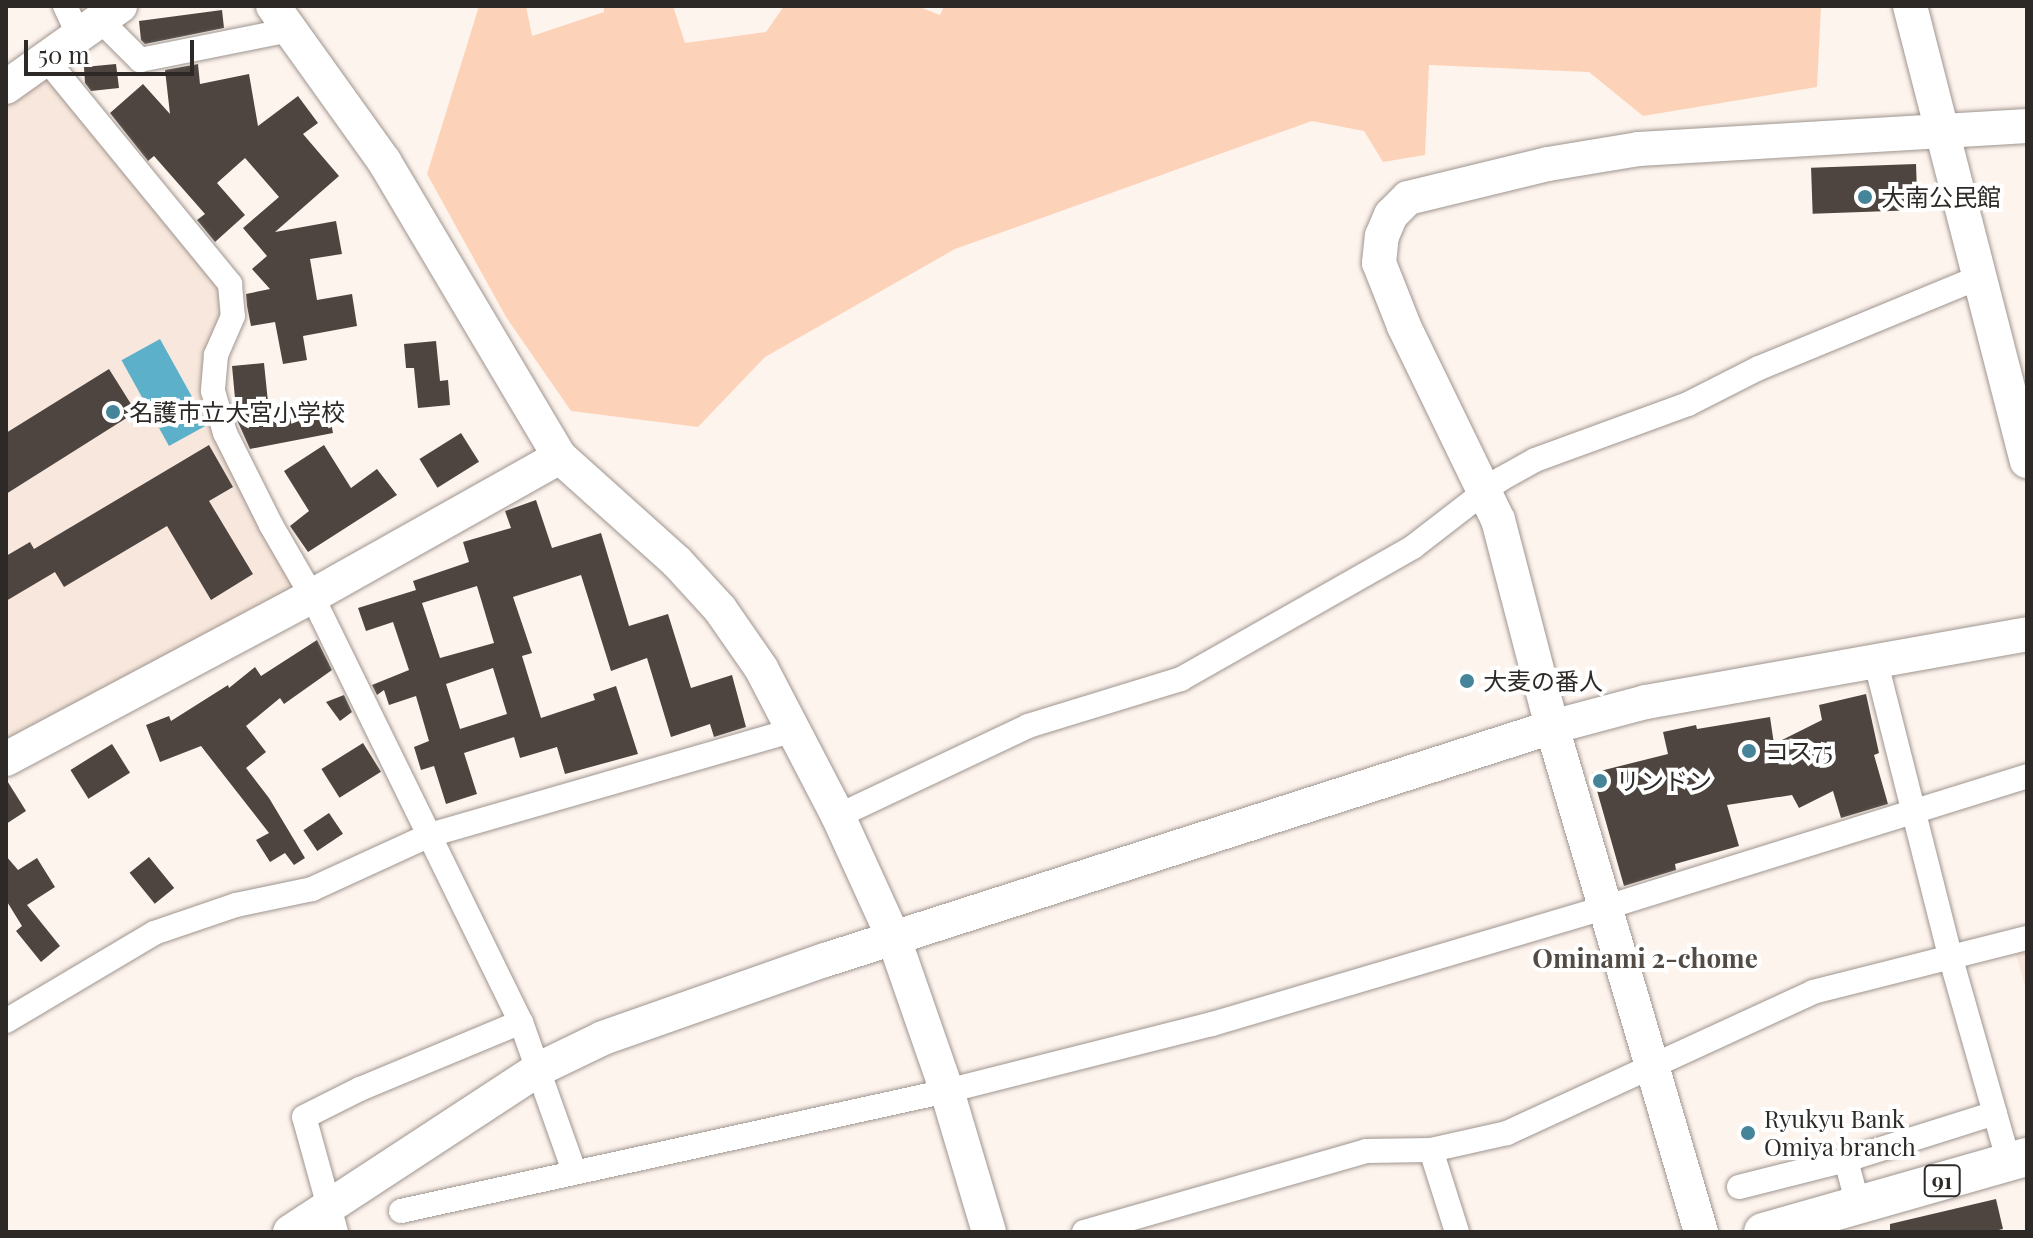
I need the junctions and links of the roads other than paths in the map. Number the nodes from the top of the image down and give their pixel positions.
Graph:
1 (1910, 6) edge
2 (91, 17) edge
3 (281, 18) edge
4 (46, 59) junction
5 (6, 87) edge
6 (2027, 126) edge
7 (1942, 133) junction
8 (1980, 277) junction
9 (560, 457) junction
10 (2027, 461) edge
11 (1486, 494) junction
12 (312, 596) junction
13 (2027, 634) edge
14 (1875, 659) junction
15 (1552, 727) junction
16 (793, 730) junction
17 (6, 759) edge
18 (2027, 776) edge
19 (1915, 811) junction
20 (838, 816) junction
21 (430, 835) junction
22 (1606, 908) junction
23 (2027, 938) edge
24 (894, 939) junction
25 (1951, 959) junction
26 (6, 1021) edge
27 (521, 1022) junction
28 (539, 1069) junction
29 (1653, 1069) junction
30 (947, 1091) junction
31 (1995, 1113) junction
32 (1431, 1150) junction
33 (1846, 1160) junction
34 (2022, 1161) edge
35 (574, 1171) junction
36 (1739, 1187) dead end
37 (1858, 1205) junction
38 (401, 1211) dead end
39 (332, 1219) edge
40 (290, 1232) edge
41 (989, 1232) edge
42 (1084, 1232) edge
43 (1457, 1232) edge
44 (1701, 1232) edge
45 (1763, 1232) edge

1 - 7 street
2 - 3 street
2 - 4 street
3 - 9 street
4 - 5 street
4 - 12 street
6 - 7 street
7 - 8 street
7 - 11 street
8 - 10 street
8 - 11 street
9 - 12 street
9 - 16 street
11 - 15 street
11 - 20 street
12 - 17 street
12 - 21 street
13 - 14 street
14 - 15 street
14 - 19 street
15 - 22 street
15 - 24 street
16 - 20 street
16 - 21 street
18 - 19 street
19 - 22 street
19 - 25 street
20 - 24 street
21 - 26 street
21 - 27 street
22 - 29 street
22 - 30 street
23 - 25 street
24 - 28 street
24 - 30 street
25 - 29 street
25 - 31 street
27 - 28 street
27 - 39 street
28 - 35 street
28 - 39 street
29 - 32 street
29 - 44 street
30 - 35 street
30 - 41 street
31 - 33 street
31 - 34 street
32 - 42 street
32 - 43 street
33 - 36 street
33 - 37 street
34 - 37 main road, 91
35 - 38 street
37 - 45 main road, 91
39 - 40 street

